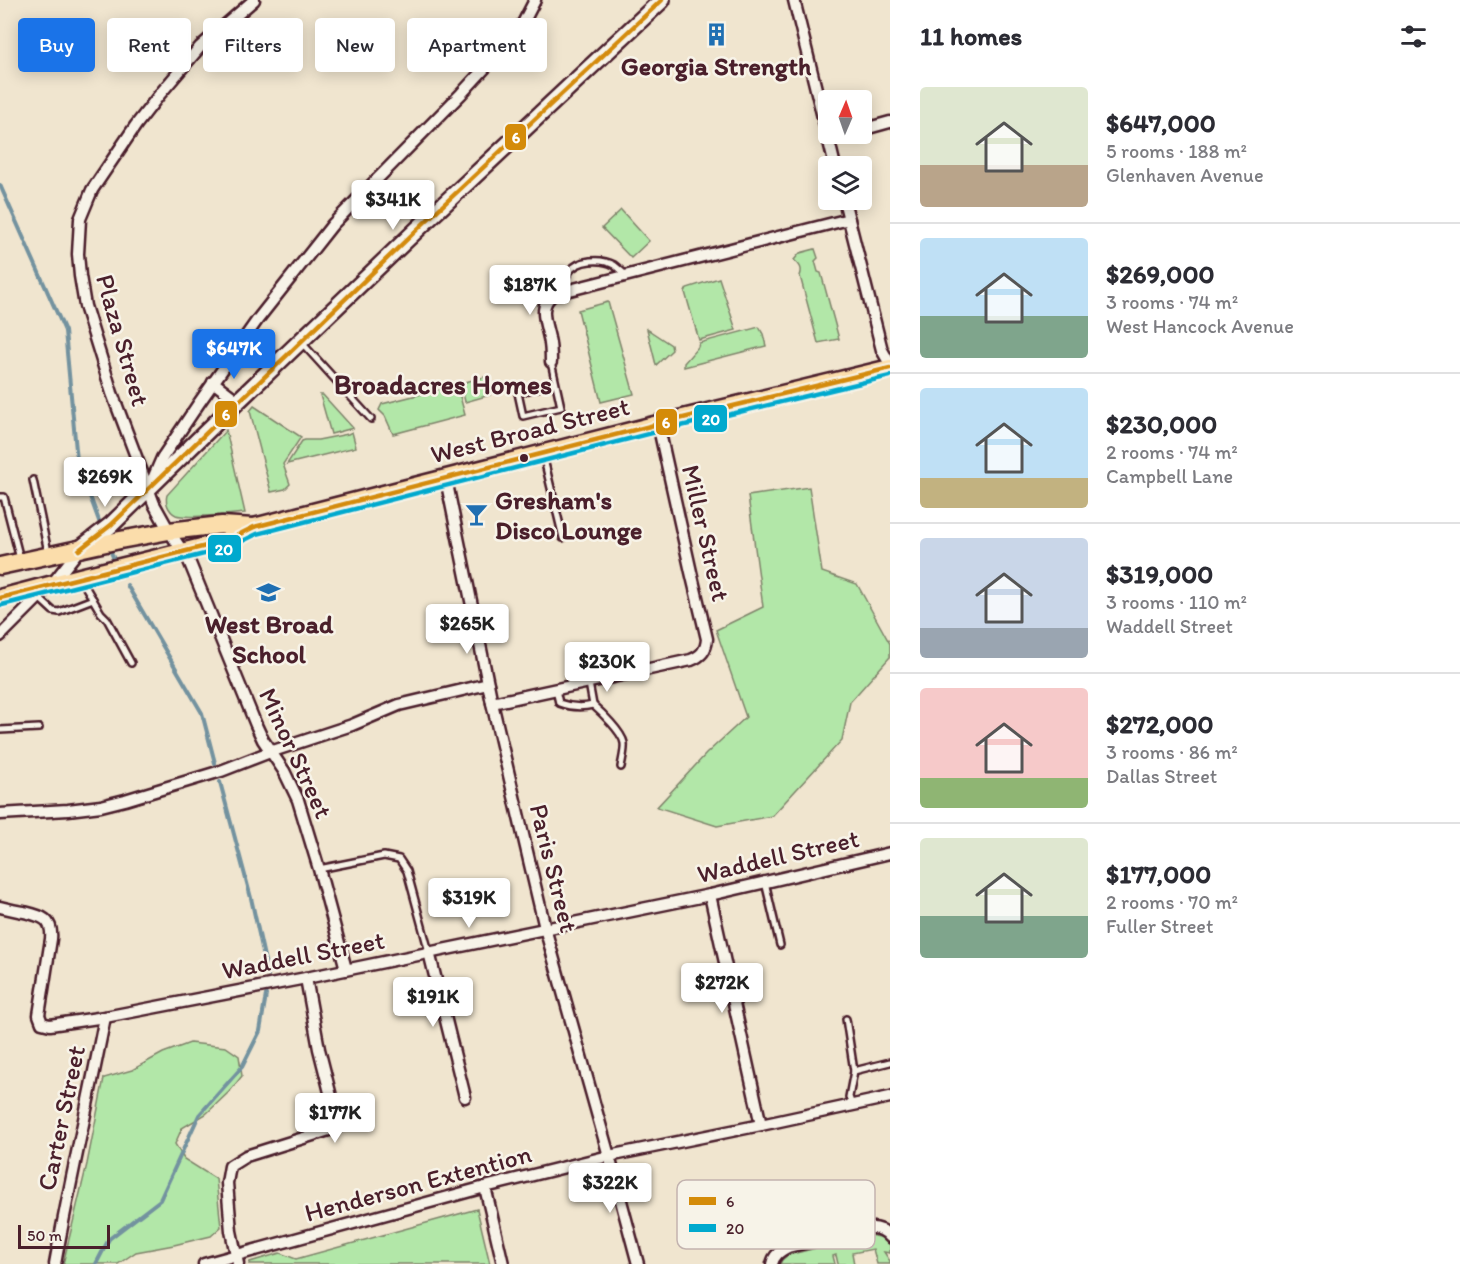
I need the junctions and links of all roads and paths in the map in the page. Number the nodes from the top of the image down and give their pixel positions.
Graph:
1 (254, 0) edge
2 (535, 0) edge
3 (662, 0) edge
4 (794, 0) edge
5 (818, 97) edge
6 (890, 122) edge
7 (872, 127) edge
8 (846, 210) edge
9 (849, 219) junction
10 (626, 275) junction
11 (562, 291) junction
12 (301, 342) junction
13 (551, 362) joint
14 (890, 366) edge
15 (213, 382) junction
16 (555, 383) junction
17 (238, 401) junction
18 (371, 419) dead end
19 (658, 424) junction
20 (543, 454) junction
21 (446, 478) junction
22 (33, 480) dead end
23 (149, 488) junction
24 (0, 497) edge
25 (254, 527) junction
26 (169, 531) junction
27 (563, 538) dead end
28 (79, 550) junction
29 (184, 552) junction
30 (49, 555) junction
31 (21, 561) junction
32 (0, 566) edge
33 (80, 577) junction
34 (52, 584) junction
35 (0, 598) edge
36 (39, 598) junction
37 (93, 599) junction
38 (0, 636) edge
39 (131, 663) dead end
40 (589, 683) junction
41 (488, 684) junction
42 (556, 690) junction
43 (492, 703) junction
44 (593, 705) junction
45 (39, 728) dead end
46 (0, 730) edge
47 (270, 752) junction
48 (621, 767) dead end
49 (0, 814) edge
50 (890, 853) edge
51 (319, 869) junction
52 (765, 882) junction
53 (710, 895) junction
54 (0, 907) edge
55 (545, 928) junction
56 (780, 945) dead end
57 (429, 952) junction
58 (346, 969) junction
59 (306, 978) junction
60 (105, 1017) junction
61 (846, 1019) dead end
62 (890, 1062) edge
63 (854, 1071) junction
64 (465, 1097) dead end
65 (890, 1097) edge
66 (852, 1105) junction
67 (761, 1125) junction
68 (609, 1156) junction
69 (485, 1187) junction
70 (875, 1228) edge
71 (890, 1237) edge
72 (784, 1249) edge
73 (237, 1260) edge
74 (55, 1264) edge
75 (204, 1264) edge
76 (503, 1264) edge
77 (638, 1264) edge
78 (772, 1264) edge

1 - 23 street, Plaza Street
2 - 15 street
3 - 12 street
4 - 5 street
6 - 7 street
8 - 9 street
9 - 10 street
9 - 14 street
10 - 11 street
10 - 11 lane
11 - 13 street
12 - 17 street
12 - 18 lane
13 - 16 lane
14 - 19 main road, West Broad Street
15 - 17 street
15 - 23 street
16 - 16 lane
17 - 23 street
19 - 20 main road, West Broad Street
19 - 40 street, Miller Street
20 - 21 main road, West Broad Street
20 - 27 lane
21 - 25 main road, West Broad Street
21 - 41 street, Paris Street
22 - 30 lane
23 - 26 street, Plaza Street
23 - 28 street
24 - 31 lane
25 - 26 main road, West Broad Street
25 - 29 main road, West Broad Street
26 - 28 main road, West Broad Street
26 - 29 street, Minor Street
28 - 30 main road, West Broad Street
28 - 34 street
29 - 33 main road, West Broad Street
29 - 47 street, Minor Street
30 - 31 main road, West Broad Street
31 - 32 main road, West Broad Street
33 - 34 main road, West Broad Street
33 - 37 lane
34 - 35 main road, West Broad Street
34 - 36 street
36 - 37 lane
36 - 38 street
37 - 39 lane
40 - 42 street
40 - 44 lane
41 - 43 street, Paris Street
41 - 47 street
42 - 43 street
42 - 44 lane
43 - 55 street, Paris Street
44 - 48 lane
45 - 46 lane
47 - 49 street
47 - 51 street, Minor Street
50 - 52 street, Waddell Street
51 - 57 lane
51 - 58 street, Minor Street
52 - 53 street, Waddell Street
52 - 56 lane
53 - 55 street, Waddell Street
53 - 67 street
54 - 60 street, Waddell Street
55 - 57 street, Waddell Street
55 - 68 street, Paris Street
57 - 58 street, Waddell Street
57 - 64 street
58 - 59 street, Waddell Street
59 - 60 street, Waddell Street
59 - 73 street
60 - 74 street, Carter Street
61 - 63 lane
62 - 63 lane
63 - 66 lane
65 - 66 street, Henderson Extention
66 - 67 street, Henderson Extention
67 - 68 street, Henderson Extention
68 - 69 street, Henderson Extention
68 - 77 street, Paris Street
69 - 73 street, Henderson Extention
69 - 76 street
70 - 71 street
72 - 78 street
73 - 75 street, Henderson Extention

